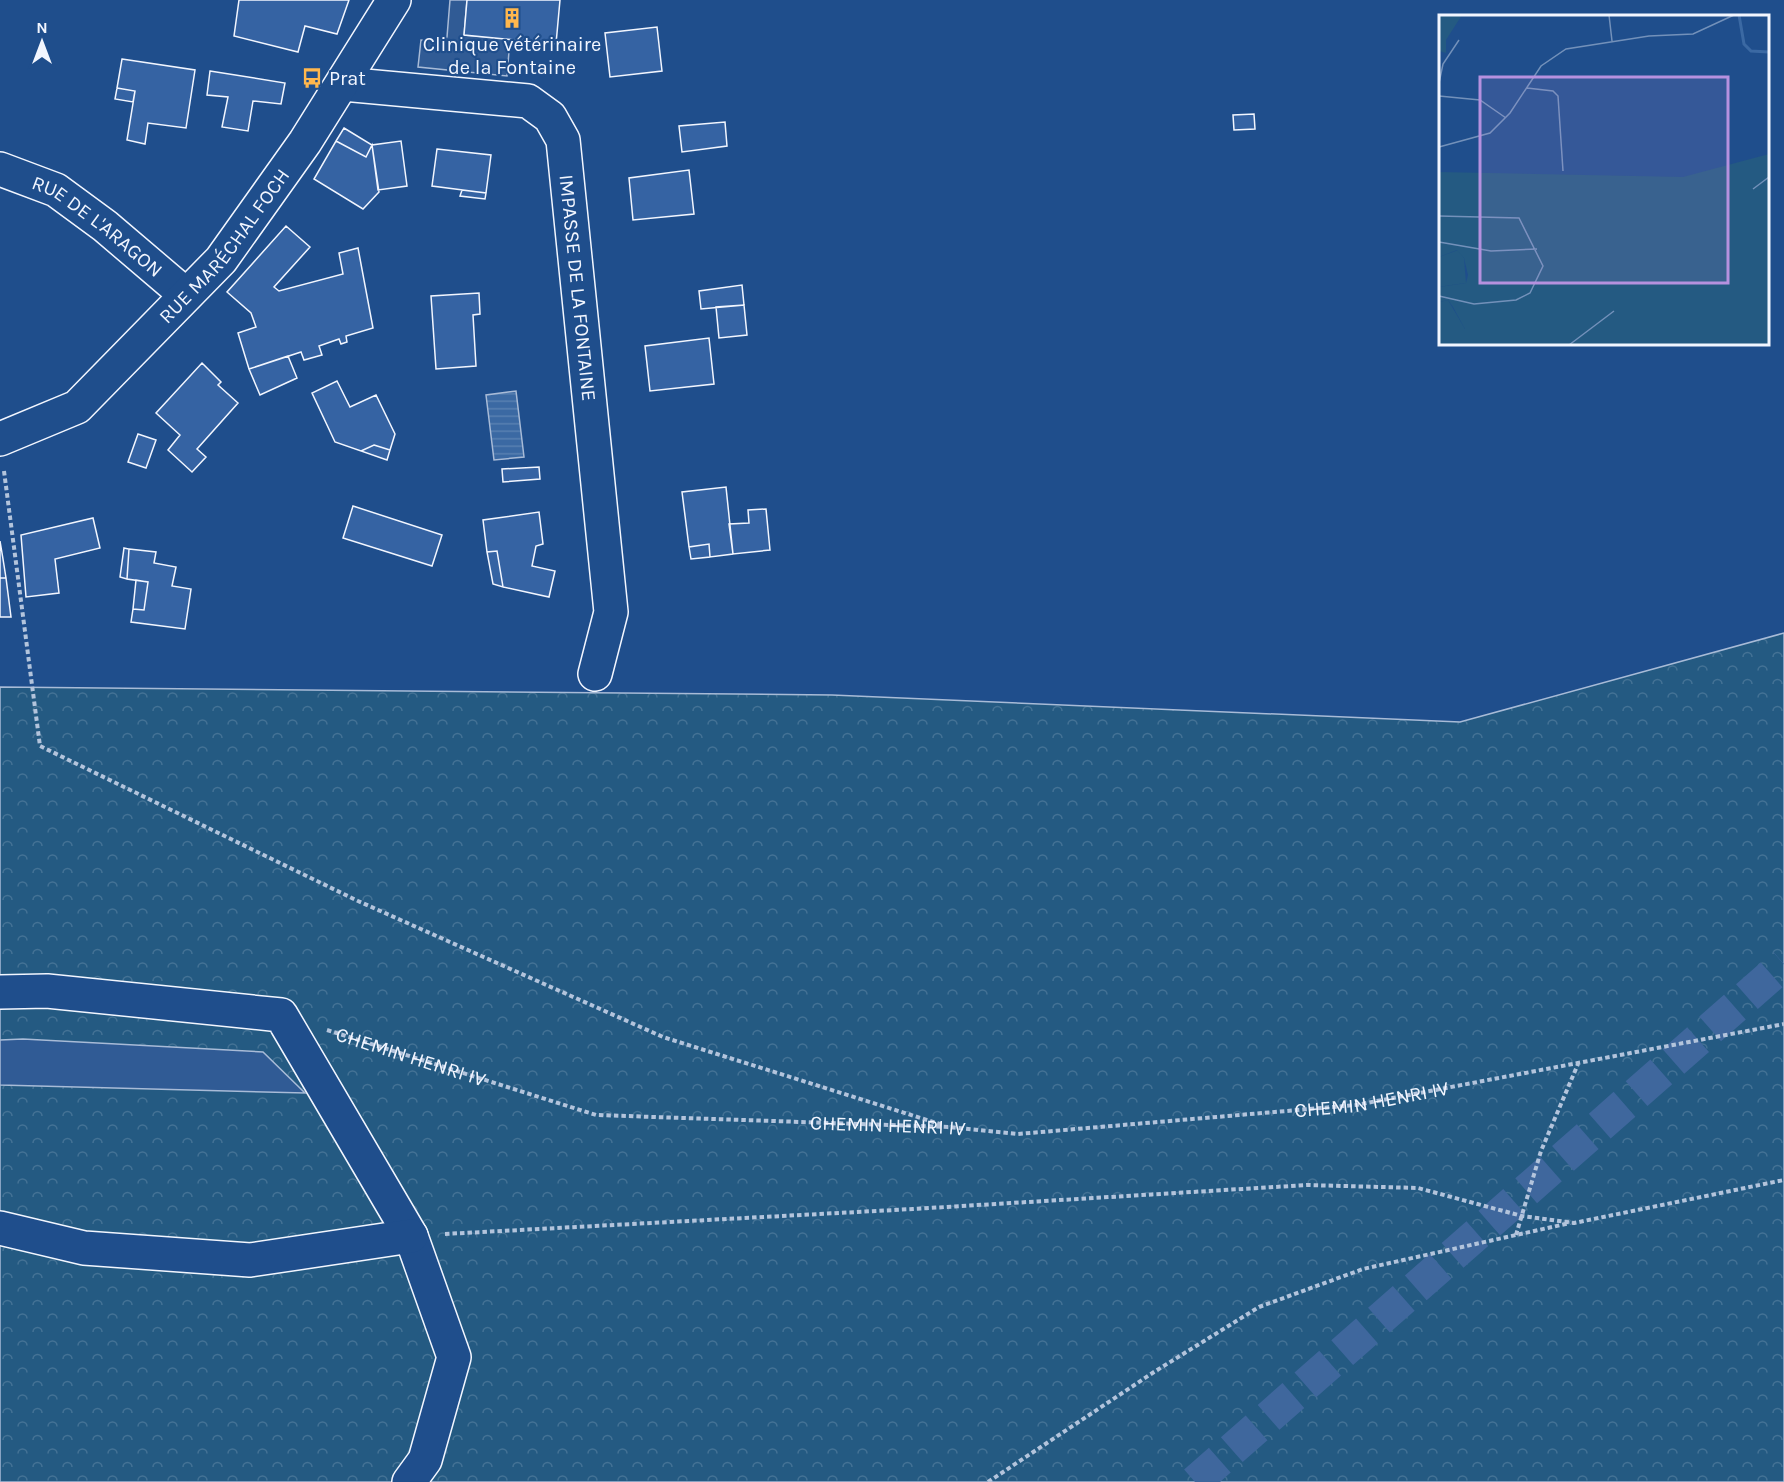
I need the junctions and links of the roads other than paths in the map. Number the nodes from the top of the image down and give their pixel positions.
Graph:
1 (394, 0) edge
2 (343, 84) junction
3 (0, 169) edge
4 (186, 295) junction
5 (1, 452) edge
6 (595, 674) dead end
7 (0, 992) edge
8 (0, 1228) edge
9 (411, 1236) junction
10 (409, 1482) edge

1 - 2 street, RUE MARÉCHAL FOCH
2 - 4 street, RUE MARÉCHAL FOCH
2 - 6 street, IMPASSE DE LA FONTAINE
3 - 4 street, RUE DE L'ARAGON
4 - 5 street, RUE MARÉCHAL FOCH
7 - 9 street
8 - 9 street
9 - 10 street

